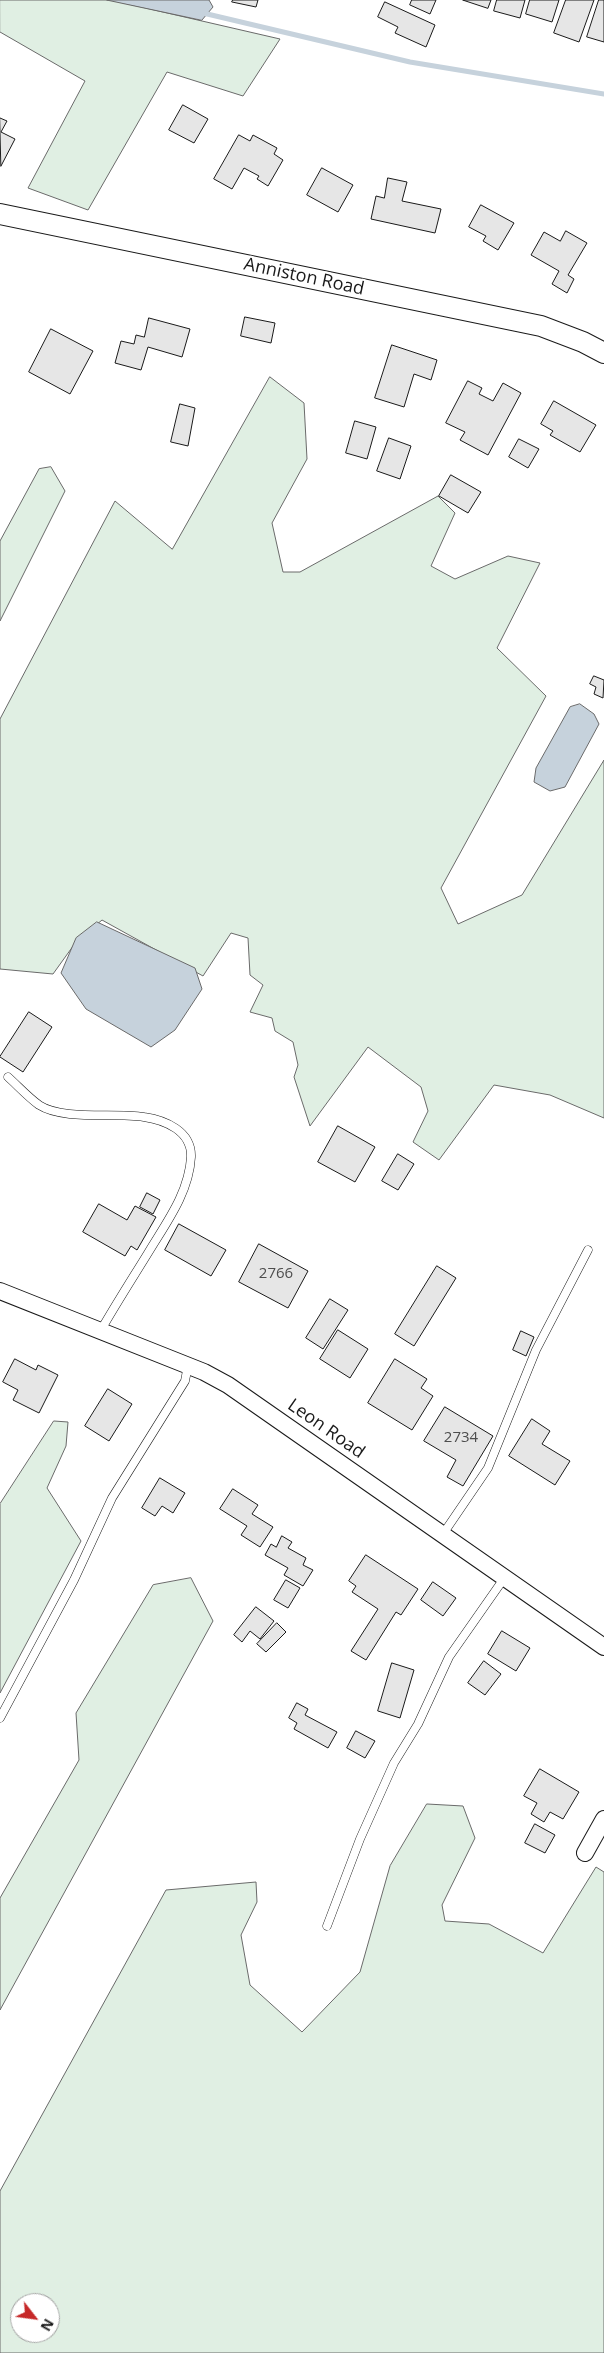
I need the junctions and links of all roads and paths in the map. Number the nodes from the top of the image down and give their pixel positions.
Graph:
1 (0, 214) edge
2 (604, 353) edge
3 (8, 1077) dead end
4 (588, 1250) dead end
5 (0, 1291) edge
6 (101, 1330) junction
7 (188, 1365) junction
8 (443, 1534) junction
9 (505, 1577) junction
10 (604, 1647) edge
11 (0, 1718) edge
12 (604, 1819) edge
13 (585, 1853) dead end
14 (327, 1926) dead end

1 - 2 street, Anniston Road
3 - 6 lane
4 - 8 lane
5 - 6 street, Leon Road
6 - 7 street, Leon Road
7 - 8 street, Leon Road
7 - 11 lane
8 - 9 street, Leon Road
9 - 10 street, Leon Road
9 - 14 lane
12 - 13 street

